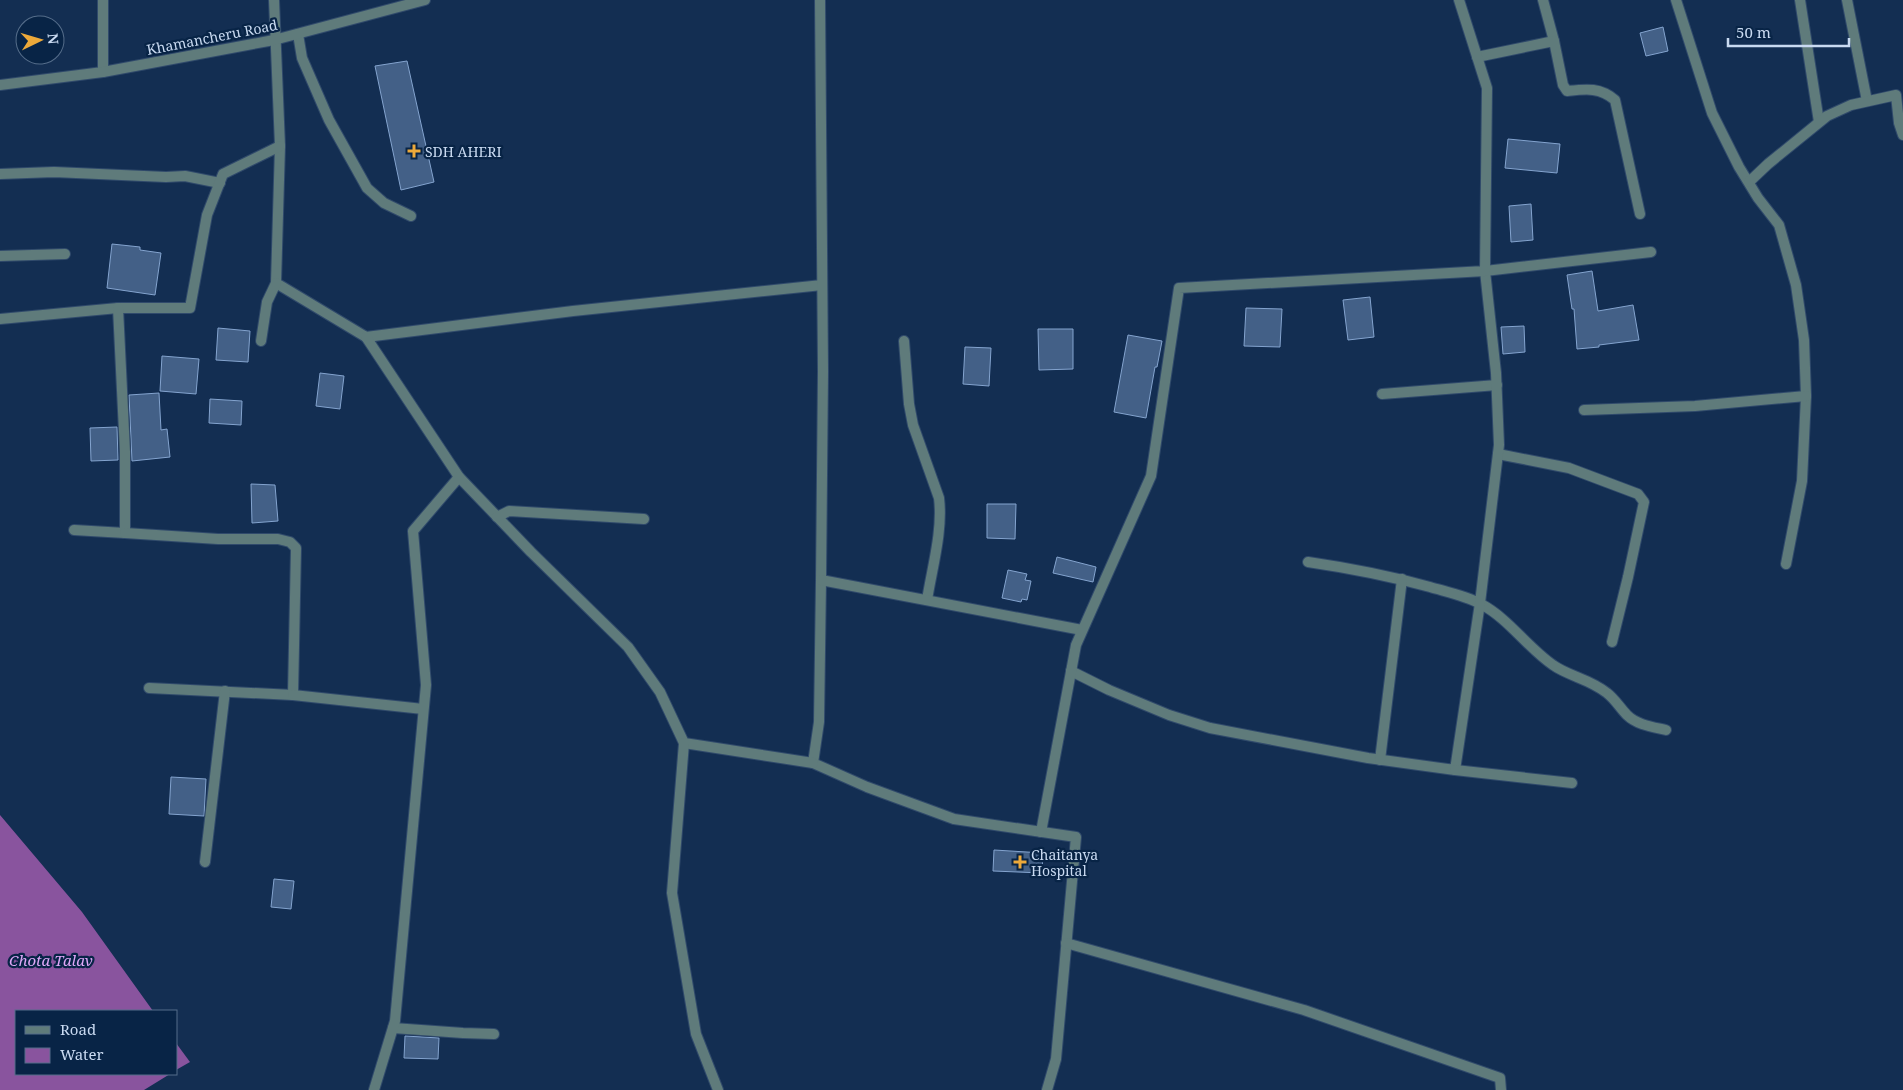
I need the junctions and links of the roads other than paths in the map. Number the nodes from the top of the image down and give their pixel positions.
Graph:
1 (103, 0) edge
2 (274, 0) edge
3 (425, 0) edge
4 (820, 0) edge
5 (1459, 0) edge
6 (1543, 0) edge
7 (1676, 0) edge
8 (1800, 0) edge
9 (1847, 0) edge
10 (298, 34) junction
11 (274, 40) junction
12 (1554, 41) junction
13 (1477, 57) junction
14 (103, 72) junction
15 (0, 85) edge
16 (1900, 92) edge
17 (1867, 101) junction
18 (1819, 122) junction
19 (1903, 135) edge
20 (280, 146) junction
21 (0, 174) edge
22 (1749, 182) junction
23 (220, 183) junction
24 (1640, 214) dead end
25 (410, 216) dead end
26 (1651, 252) dead end
27 (65, 254) dead end
28 (0, 256) edge
29 (1486, 271) junction
30 (276, 283) junction
31 (822, 285) junction
32 (118, 308) junction
33 (0, 318) edge
34 (366, 337) junction
35 (261, 341) dead end
36 (904, 341) dead end
37 (1497, 385) junction
38 (1382, 394) dead end
39 (1806, 396) junction
40 (1584, 410) dead end
41 (1498, 454) junction
42 (459, 477) junction
43 (497, 517) junction
44 (644, 519) dead end
45 (74, 530) dead end
46 (125, 532) junction
47 (1308, 562) dead end
48 (1786, 564) dead end
49 (821, 580) junction
50 (1402, 580) junction
51 (927, 600) junction
52 (1480, 603) junction
53 (1082, 630) junction
54 (1612, 642) dead end
55 (1071, 670) junction
56 (149, 688) dead end
57 (225, 691) junction
58 (293, 695) junction
59 (424, 709) junction
60 (1666, 730) dead end
61 (684, 743) junction
62 (1380, 760) junction
63 (813, 763) junction
64 (1455, 770) junction
65 (1572, 783) dead end
66 (1041, 832) junction
67 (204, 862) dead end
68 (1066, 942) junction
69 (393, 1028) junction
70 (494, 1034) dead end
71 (374, 1090) edge
72 (718, 1090) edge
73 (1046, 1090) edge
74 (1501, 1090) edge

1 - 14 street
2 - 11 street
3 - 10 street, Khamancheru Road
4 - 31 street
5 - 13 street
6 - 12 street
7 - 22 street
8 - 18 street
9 - 17 street
10 - 11 street, Khamancheru Road
10 - 25 street
11 - 14 street, Khamancheru Road
11 - 20 street
12 - 13 street
12 - 24 street
13 - 29 street
14 - 15 street, Khamancheru Road
16 - 17 street
16 - 19 street
17 - 18 street
18 - 22 street
20 - 23 street
20 - 30 street
21 - 23 street
22 - 39 street
23 - 32 street
26 - 29 street
27 - 28 street
29 - 37 street
29 - 53 street
30 - 34 street
30 - 35 street
31 - 34 street
31 - 49 street
32 - 33 street
32 - 46 street
34 - 42 street
36 - 51 street
37 - 38 street
37 - 41 street
39 - 40 street
39 - 48 street
41 - 52 street
41 - 54 street
42 - 43 street
42 - 59 street
43 - 44 street
43 - 61 street
45 - 46 street
46 - 58 street
47 - 50 street
49 - 51 street
49 - 63 street
50 - 52 street
50 - 62 street
51 - 53 street
52 - 60 street
52 - 64 street
53 - 55 street
55 - 62 street
55 - 66 street
56 - 57 street
57 - 58 street
57 - 67 street
58 - 59 street
59 - 69 street
61 - 63 street
61 - 72 street
62 - 64 street
63 - 66 street
64 - 65 street
66 - 68 street
68 - 73 street
68 - 74 street
69 - 70 street
69 - 71 street

